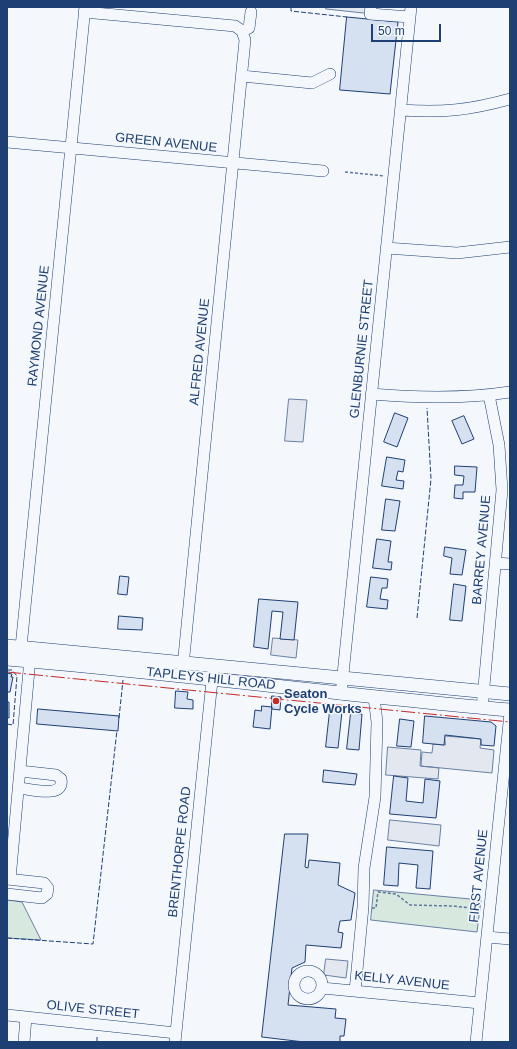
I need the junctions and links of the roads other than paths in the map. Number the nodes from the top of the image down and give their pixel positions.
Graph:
1 (371, 7) edge
2 (84, 10) edge
3 (251, 12) dead end
4 (410, 12) edge
5 (242, 32) junction
6 (330, 74) dead end
7 (242, 76) junction
8 (510, 99) edge
9 (401, 110) junction
10 (7, 142) edge
11 (71, 148) junction
12 (233, 163) junction
13 (323, 171) dead end
14 (510, 247) edge
15 (386, 248) junction
16 (510, 392) edge
17 (371, 394) junction
18 (489, 395) junction
19 (496, 563) junction
20 (510, 564) edge
21 (7, 646) edge
22 (22, 647) junction
23 (7, 659) edge
24 (29, 661) junction
25 (183, 669) junction
26 (213, 672) junction
27 (343, 678) junction
28 (484, 692) junction
29 (341, 694) junction
30 (510, 694) edge
31 (374, 697) junction
32 (482, 708) junction
33 (510, 712) edge
34 (20, 772) junction
35 (19, 788) junction
36 (8, 879) edge
37 (7, 894) edge
38 (487, 937) junction
39 (510, 939) edge
40 (322, 988) dead end
41 (355, 991) junction
42 (480, 1003) junction
43 (7, 1015) edge
44 (26, 1017) junction
45 (175, 1038) edge
46 (24, 1042) edge
47 (476, 1042) edge

1 - 4 street
2 - 5 street
2 - 11 street, RAYMOND AVENUE
3 - 5 street
4 - 9 street, GLENBURNIE STREET
5 - 7 street, ALFRED AVENUE
6 - 7 street
7 - 12 street, ALFRED AVENUE
8 - 9 street
9 - 15 street, GLENBURNIE STREET
10 - 11 street, GREEN AVENUE
11 - 12 street, GREEN AVENUE
11 - 22 street, RAYMOND AVENUE
12 - 13 street, GREEN AVENUE
12 - 25 street, ALFRED AVENUE
14 - 15 street
15 - 17 street, GLENBURNIE STREET
16 - 18 street
17 - 18 street
17 - 27 street, GLENBURNIE STREET
18 - 19 street, BARREY AVENUE
19 - 20 street
19 - 28 street, BARREY AVENUE
21 - 22 main road, TAPLEYS HILL ROAD
22 - 24 street
22 - 25 main road, TAPLEYS HILL ROAD
23 - 24 main road, TAPLEYS HILL ROAD
24 - 25 main road, TAPLEYS HILL ROAD
24 - 34 street
25 - 26 main road, TAPLEYS HILL ROAD
26 - 27 main road, TAPLEYS HILL ROAD
26 - 29 main road, TAPLEYS HILL ROAD
26 - 45 street, BRENTHORPE ROAD
27 - 28 main road, TAPLEYS HILL ROAD
27 - 29 street, GLENBURNIE STREET
28 - 30 main road, TAPLEYS HILL ROAD
28 - 32 street, BARREY AVENUE
29 - 31 main road, TAPLEYS HILL ROAD
31 - 32 main road, TAPLEYS HILL ROAD
31 - 41 street
32 - 33 main road, TAPLEYS HILL ROAD
33 - 38 street, FIRST AVENUE
34 - 35 street
34 - 35 street
35 - 36 street
36 - 37 street
38 - 39 street
38 - 42 street, FIRST AVENUE
40 - 41 street, KELLY AVENUE
41 - 42 street, KELLY AVENUE
42 - 47 street, FIRST AVENUE
43 - 44 street, OLIVE STREET
44 - 45 street, OLIVE STREET
44 - 46 street

